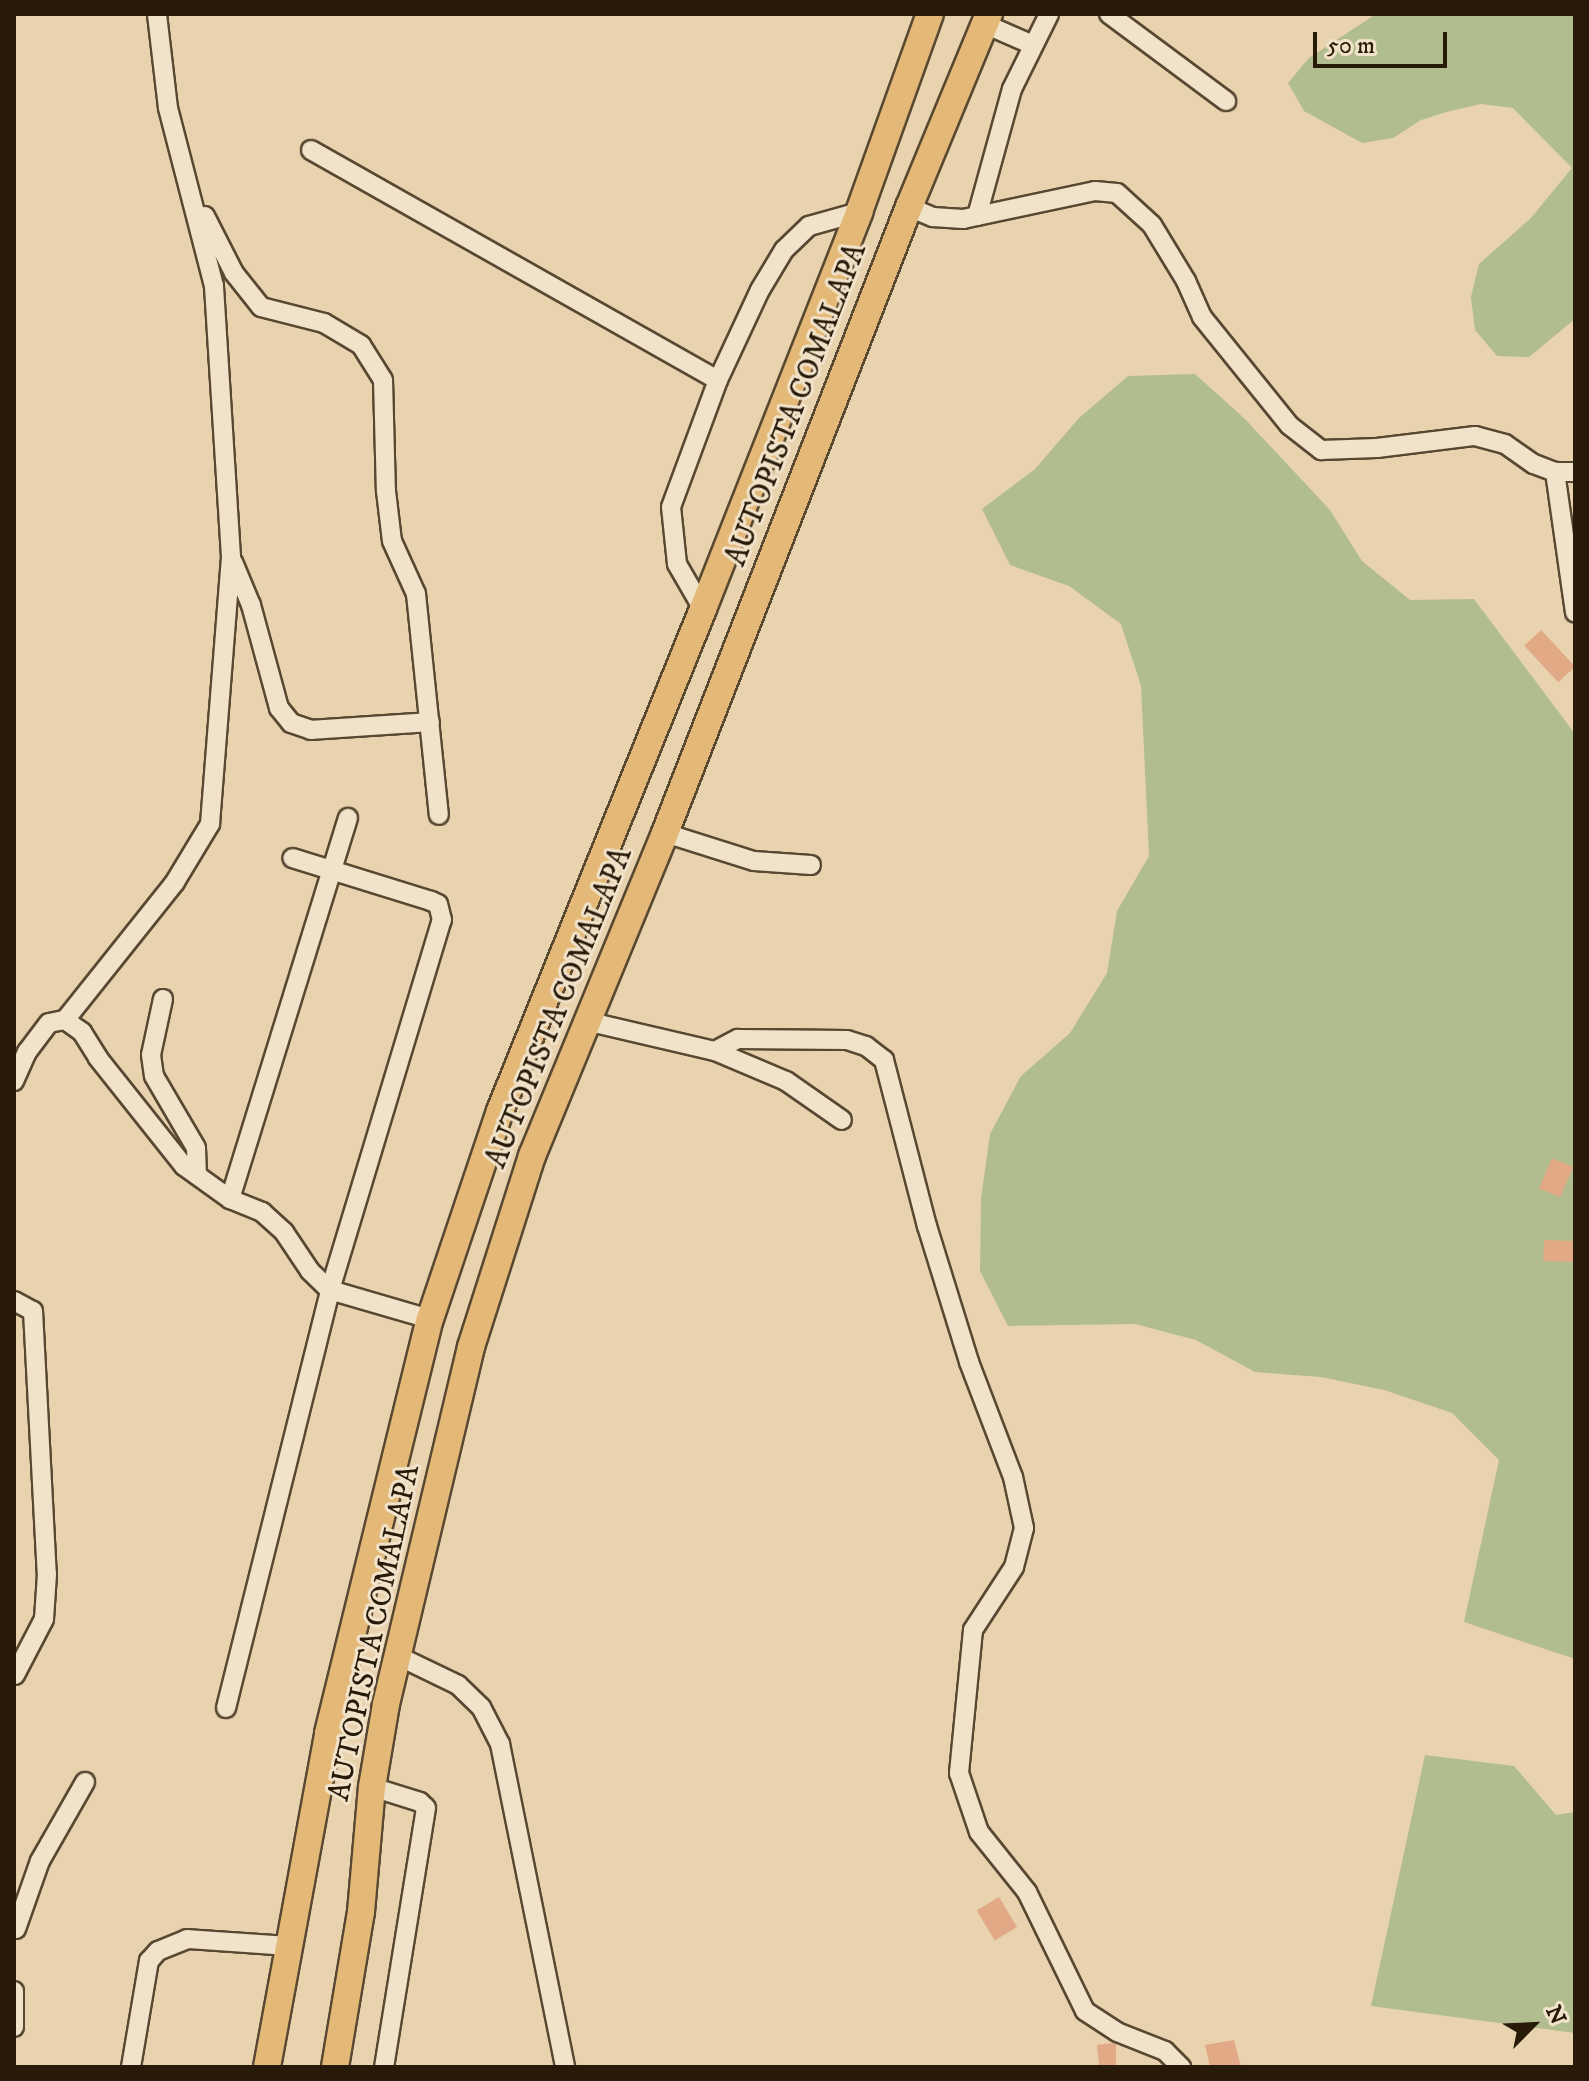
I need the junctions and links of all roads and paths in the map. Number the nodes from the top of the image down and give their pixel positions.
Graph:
1 (157, 14) edge
2 (930, 14) edge
3 (1049, 14) edge
4 (1109, 14) edge
5 (987, 19) edge
6 (1033, 45) junction
7 (1226, 101) dead end
8 (311, 150) dead end
9 (192, 192) junction
10 (909, 207) junction
11 (859, 212) junction
12 (977, 216) junction
13 (718, 380) junction
14 (1555, 472) junction
15 (1575, 472) edge
16 (231, 557) junction
17 (703, 609) junction
18 (1575, 613) edge
19 (430, 722) junction
20 (439, 815) dead end
21 (348, 818) dead end
22 (665, 833) junction
23 (292, 858) dead end
24 (811, 865) dead end
25 (331, 871) junction
26 (163, 999) dead end
27 (65, 1020) junction
28 (586, 1021) junction
29 (715, 1051) junction
30 (14, 1081) edge
31 (842, 1120) dead end
32 (197, 1175) junction
33 (230, 1199) junction
34 (330, 1290) junction
35 (14, 1301) edge
36 (430, 1319) junction
37 (398, 1656) junction
38 (15, 1675) edge
39 (226, 1708) dead end
40 (85, 1782) dead end
41 (372, 1787) junction
42 (15, 1932) edge
43 (291, 1946) junction
44 (14, 1991) edge
45 (14, 2027) edge
46 (131, 2067) edge
47 (267, 2067) edge
48 (335, 2067) edge
49 (384, 2067) edge
50 (565, 2067) edge
51 (1181, 2067) edge

1 - 9 street
2 - 11 highway, AUTOPISTA COMALAPA
3 - 6 street
4 - 7 street
5 - 6 street
5 - 10 highway, AUTOPISTA COMALAPA
6 - 12 street
8 - 13 street
9 - 16 street
9 - 19 street
10 - 12 street
10 - 22 highway, AUTOPISTA COMALAPA
11 - 13 street
11 - 17 highway, AUTOPISTA COMALAPA
12 - 14 street
13 - 17 street
14 - 15 street
14 - 18 street
16 - 19 street
16 - 27 street
17 - 36 highway, AUTOPISTA COMALAPA
19 - 20 street
21 - 25 street
22 - 24 street
22 - 28 highway, AUTOPISTA COMALAPA
23 - 25 street
25 - 33 street
25 - 34 street
26 - 32 street
27 - 30 street
27 - 32 street
28 - 29 street
28 - 37 highway, AUTOPISTA COMALAPA
29 - 31 street
29 - 51 street
32 - 33 street
33 - 34 street
34 - 36 street
34 - 39 street
35 - 38 street
36 - 43 highway, AUTOPISTA COMALAPA
37 - 41 highway, AUTOPISTA COMALAPA
37 - 50 street
40 - 42 street
41 - 48 highway, AUTOPISTA COMALAPA
41 - 49 street
43 - 46 street
43 - 47 highway, AUTOPISTA COMALAPA
44 - 45 street

